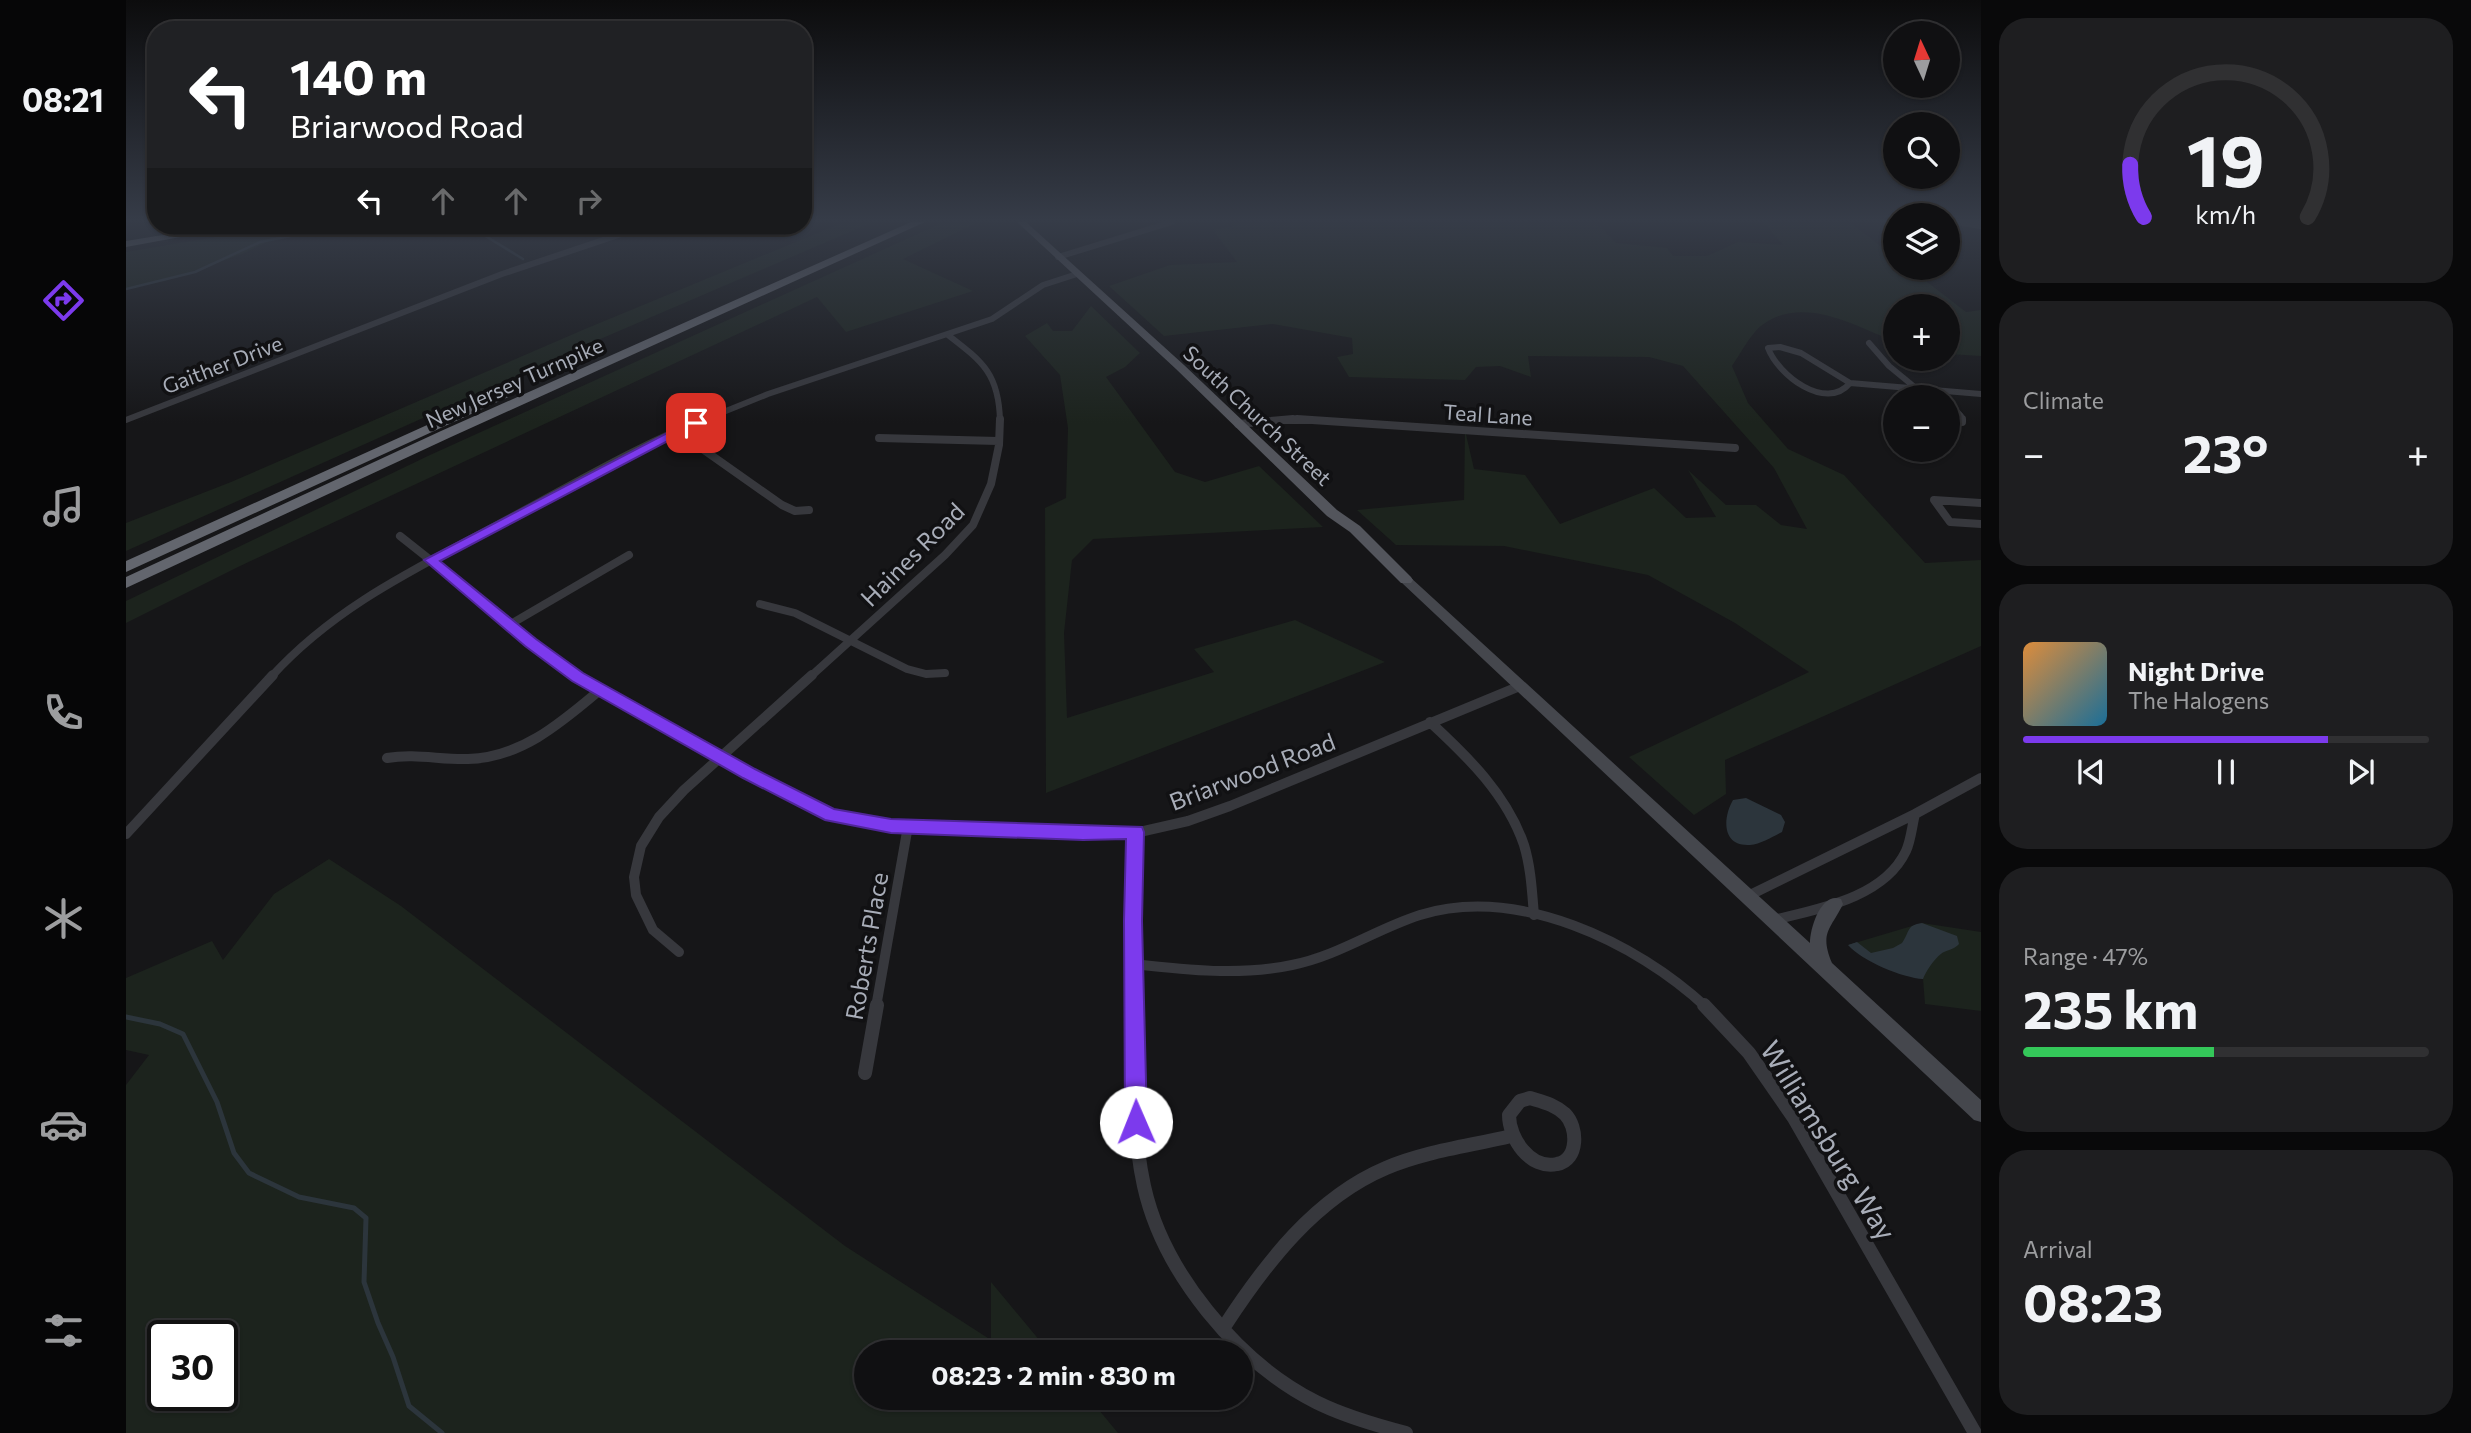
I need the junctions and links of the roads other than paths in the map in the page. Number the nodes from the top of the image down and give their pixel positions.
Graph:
1 (465, 289) edge
2 (745, 289) edge
3 (770, 289) edge
4 (1037, 289) edge
5 (1093, 289) edge
6 (948, 335) junction
7 (1869, 343) dead end
8 (1850, 383) junction
9 (1907, 385) edge
10 (1883, 388) edge
11 (1960, 394) edge
12 (1981, 394) edge
13 (126, 420) edge
14 (1238, 424) junction
15 (677, 431) junction
16 (879, 438) dead end
17 (998, 442) junction
18 (1735, 448) dead end
19 (1981, 503) edge
20 (808, 510) dead end
21 (1981, 524) edge
22 (400, 536) dead end
23 (629, 555) dead end
24 (431, 560) junction
25 (126, 567) edge
26 (1406, 580) joint
27 (126, 583) edge
28 (760, 604) dead end
29 (509, 625) junction
30 (850, 640) junction
31 (945, 673) dead end
32 (1520, 686) junction
33 (600, 690) junction
34 (1430, 722) junction
35 (721, 757) junction
36 (387, 758) dead end
37 (1981, 778) edge
38 (1915, 814) junction
39 (908, 826) junction
40 (1135, 832) junction
41 (126, 834) edge
42 (1748, 896) junction
43 (1835, 904) junction
44 (1534, 915) junction
45 (1773, 920) junction
46 (679, 952) dead end
47 (1134, 964) junction
48 (1828, 972) junction
49 (864, 1073) dead end
50 (1981, 1113) edge
51 (1511, 1136) junction
52 (1223, 1327) junction
53 (1406, 1433) edge
54 (1975, 1433) edge

1 - 13 street, Gaither Drive
2 - 25 highway, New Jersey Turnpike
3 - 27 highway, New Jersey Turnpike
4 - 6 street
5 - 14 main road, South Church Street
6 - 15 street
6 - 17 street, Haines Road
7 - 9 street
8 - 8 street
8 - 10 street
11 - 12 street
14 - 18 street, Teal Lane
14 - 26 main road, South Church Street
15 - 20 street
15 - 24 street
16 - 17 street
17 - 30 street, Haines Road
19 - 21 street
22 - 24 street, Briarwood Road
23 - 29 street
24 - 29 street, Briarwood Road
24 - 41 street
26 - 32 main road
28 - 30 street
29 - 33 street, Briarwood Road
30 - 31 street
30 - 35 street, Haines Road
32 - 34 street, Briarwood Road
32 - 42 main road
33 - 35 street, Briarwood Road
33 - 36 street
34 - 40 street, Briarwood Road
34 - 44 street
35 - 39 street, Briarwood Road
35 - 46 street, Haines Road
37 - 38 street
38 - 42 street
38 - 43 street
39 - 40 street, Briarwood Road
39 - 49 street, Roberts Place
40 - 47 street
42 - 45 main road
43 - 45 street
43 - 48 main road
44 - 47 street, Williamsburg Way
44 - 54 street, Williamsburg Way
45 - 48 main road
47 - 52 street
48 - 50 main road
51 - 51 street
51 - 52 street
52 - 53 street

